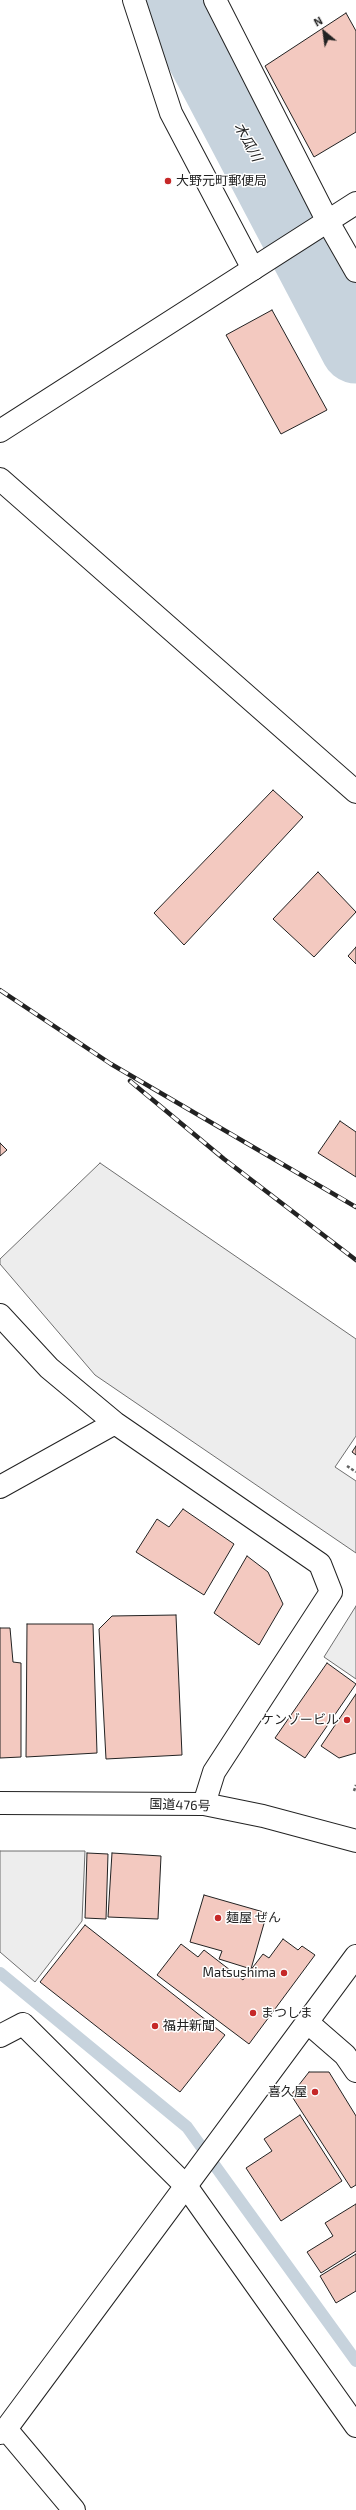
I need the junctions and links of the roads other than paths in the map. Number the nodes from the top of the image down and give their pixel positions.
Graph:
1 (134, 0) edge
2 (215, 0) edge
3 (356, 203) edge
4 (328, 222) junction
5 (253, 269) junction
6 (356, 271) edge
7 (0, 431) edge
8 (0, 479) edge
9 (356, 792) edge
10 (0, 1315) edge
11 (115, 1423) junction
12 (0, 1487) edge
13 (0, 1803) edge
14 (204, 1804) junction
15 (356, 1842) edge
16 (356, 1956) edge
17 (307, 2022) junction
18 (0, 2036) edge
19 (356, 2071) edge
20 (191, 2179) junction
21 (356, 2426) edge
22 (3, 2431) edge
23 (74, 2510) edge

1 - 5 main road
2 - 4 main road
3 - 4 main road
4 - 5 main road
4 - 6 main road
5 - 7 main road
8 - 9 main road
10 - 11 main road
11 - 12 main road
11 - 14 main road
13 - 14 main road, 国道476号
14 - 15 main road, 国道476号
16 - 17 main road
17 - 19 main road
17 - 20 main road
18 - 20 main road
20 - 21 main road
20 - 22 main road
22 - 23 main road

